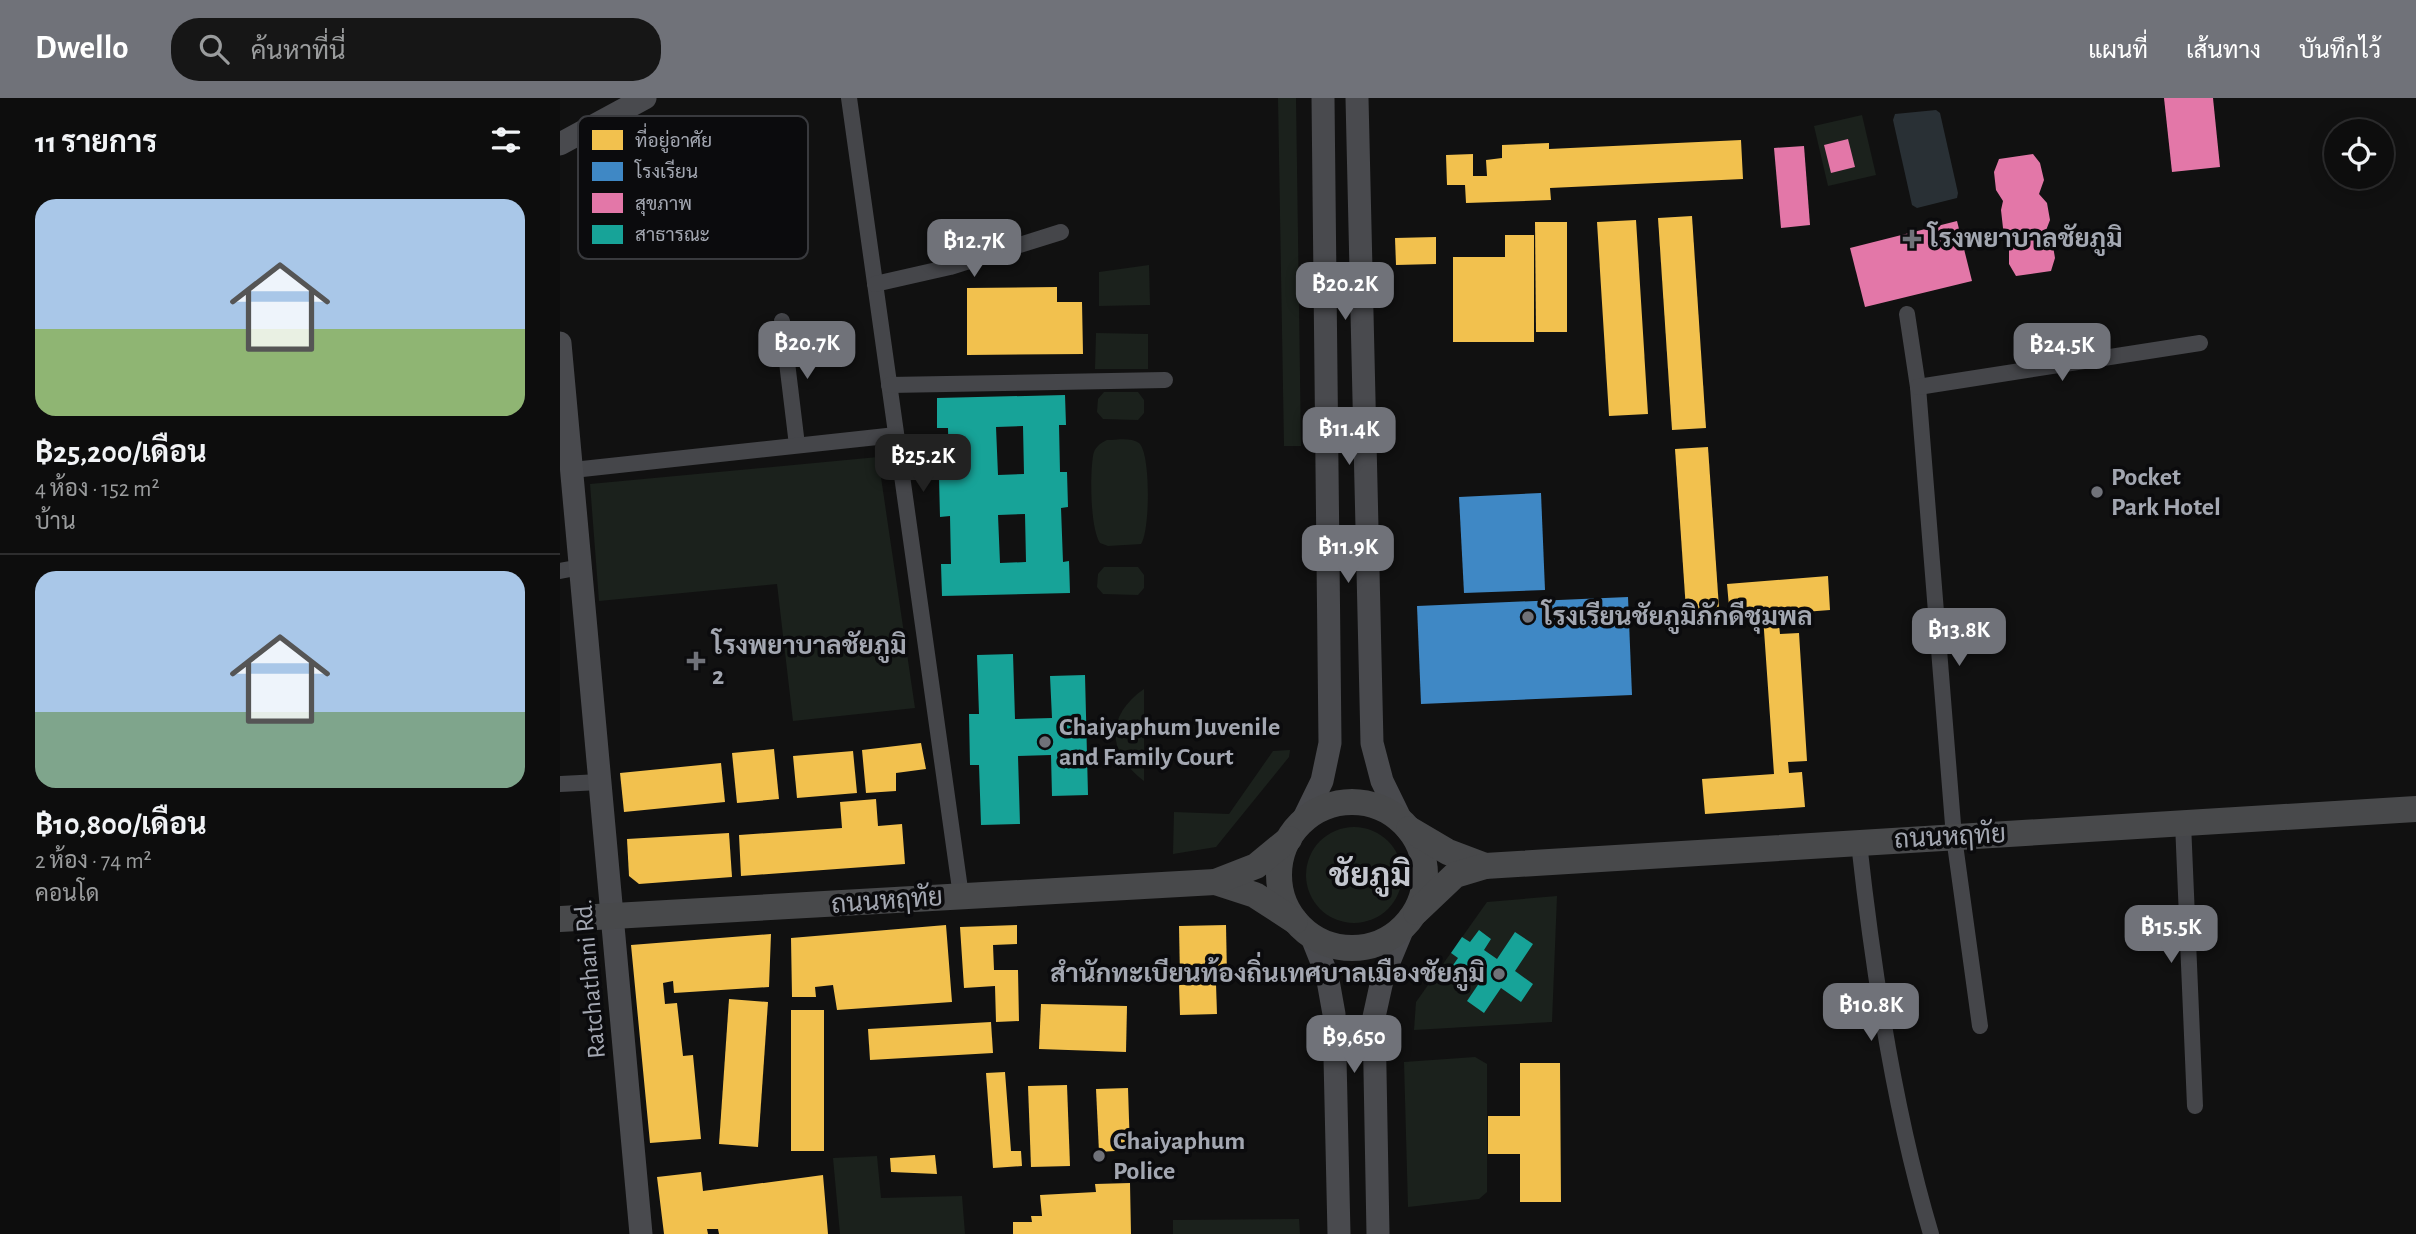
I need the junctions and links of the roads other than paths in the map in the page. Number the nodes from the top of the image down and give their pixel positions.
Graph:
1 (645, 98) edge
2 (849, 98) edge
3 (1323, 98) edge
4 (1357, 98) edge
5 (612, 116) edge
6 (578, 134) edge
7 (560, 144) edge
8 (1061, 233) dead end
9 (875, 284) junction
10 (1362, 300) junction
11 (1325, 302) junction
12 (1907, 314) dead end
13 (782, 321) dead end
14 (2200, 342) dead end
15 (560, 343) edge
16 (1165, 380) dead end
17 (889, 385) junction
18 (1918, 387) junction
19 (896, 435) junction
20 (797, 445) junction
21 (573, 470) junction
22 (1328, 563) junction
23 (1368, 563) junction
24 (571, 569) edge
25 (600, 782) junction
26 (560, 783) edge
27 (2416, 809) edge
28 (2183, 823) junction
29 (1406, 826) junction
30 (1296, 830) junction
31 (1954, 837) junction
32 (1859, 843) junction
33 (1485, 866) junction
34 (1215, 882) junction
35 (961, 896) junction
36 (612, 918) junction
37 (560, 919) edge
38 (1409, 920) junction
39 (1303, 928) junction
40 (1980, 1026) dead end
41 (2195, 1106) dead end
42 (641, 1234) edge
43 (1339, 1234) edge
44 (1378, 1234) edge
45 (1931, 1234) edge

1 - 5 street
2 - 9 street
3 - 11 street
4 - 10 street
6 - 7 street
8 - 9 street
9 - 17 street
10 - 11 street
10 - 23 street
11 - 22 street
12 - 18 street
13 - 20 street
14 - 18 street
15 - 21 street, Ratchathani Rd.
16 - 17 street
17 - 19 street
18 - 31 street
19 - 20 street
19 - 35 street
20 - 21 street
21 - 24 street, Ratchathani Rd.
22 - 23 street
22 - 30 street
23 - 29 street
24 - 25 street, Ratchathani Rd.
25 - 26 street
25 - 36 street, Ratchathani Rd.
27 - 28 main road, ถนนหฤทัย
28 - 31 main road, ถนนหฤทัย
28 - 41 street
29 - 30 main road
29 - 33 main road, ถนนหฤทัย
29 - 38 main road
30 - 34 main road, ถนนหฤทัย
30 - 39 main road
31 - 32 main road, ถนนหฤทัย
31 - 40 street
32 - 33 main road, ถนนหฤทัย
32 - 45 street
33 - 38 main road, ถนนหฤทัย
34 - 35 main road, ถนนหฤทัย
34 - 39 main road, ถนนหฤทัย
35 - 36 main road, ถนนหฤทัย
36 - 37 main road, ถนนหฤทัย
36 - 42 street, Ratchathani Rd.
38 - 39 main road
38 - 44 street
39 - 43 street

